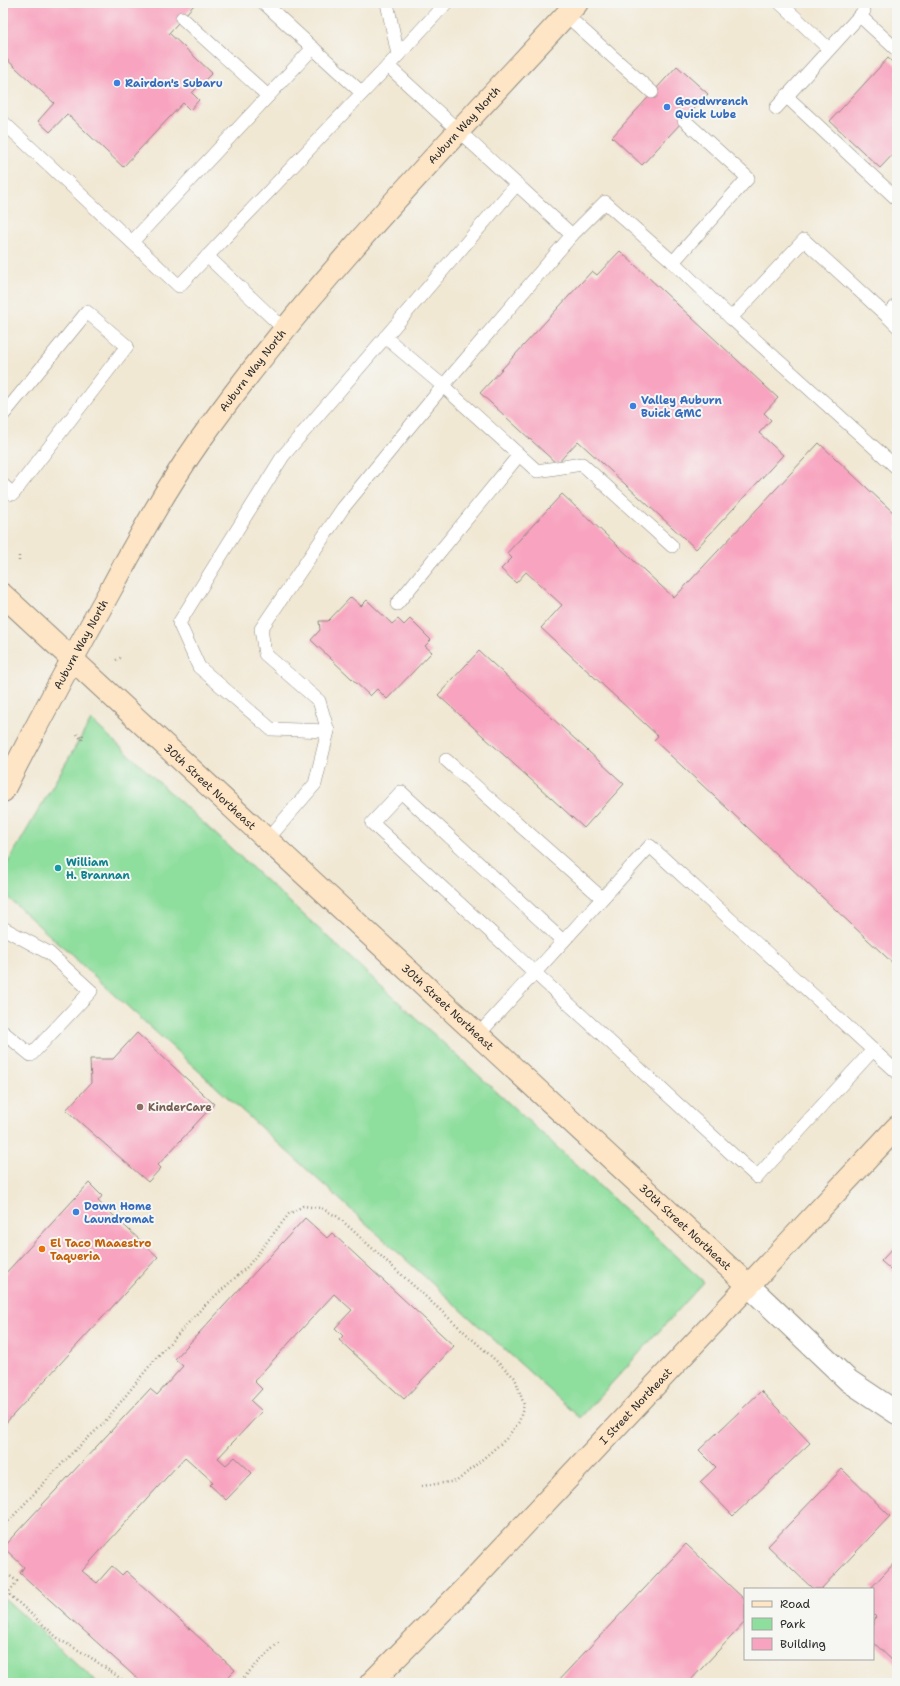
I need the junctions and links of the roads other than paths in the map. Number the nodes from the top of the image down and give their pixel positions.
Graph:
1 (264, 3) edge
2 (386, 3) edge
3 (446, 3) edge
4 (780, 3) edge
5 (572, 9) edge
6 (182, 18) dead end
7 (313, 48) junction
8 (829, 49) junction
9 (897, 50) edge
10 (398, 55) junction
11 (388, 66) junction
12 (652, 92) dead end
13 (362, 93) junction
14 (268, 96) junction
15 (786, 96) junction
16 (776, 108) dead end
17 (684, 120) dead end
18 (3, 122) edge
19 (458, 132) junction
20 (517, 184) junction
21 (897, 199) edge
22 (572, 235) junction
23 (132, 242) junction
24 (207, 256) junction
25 (673, 262) junction
26 (897, 305) edge
27 (887, 316) junction
28 (731, 318) junction
29 (897, 326) edge
30 (284, 329) junction
31 (385, 337) junction
32 (443, 386) junction
33 (3, 415) edge
34 (519, 455) junction
35 (897, 468) edge
36 (3, 485) edge
37 (672, 546) dead end
38 (3, 595) edge
39 (397, 604) dead end
40 (72, 659) junction
41 (328, 731) junction
42 (446, 760) dead end
43 (3, 791) edge
44 (267, 840) junction
45 (602, 898) junction
46 (3, 928) edge
47 (563, 941) junction
48 (534, 972) junction
49 (3, 1032) edge
50 (478, 1035) junction
51 (873, 1050) junction
52 (897, 1072) edge
53 (897, 1127) edge
54 (748, 1285) junction
55 (897, 1413) edge
56 (371, 1683) edge

1 - 7 lane
2 - 10 lane
3 - 10 lane
4 - 8 lane
5 - 12 lane
5 - 19 street, Auburn Way North
6 - 14 lane
7 - 13 lane
7 - 14 lane
8 - 9 lane
8 - 15 lane
10 - 11 lane
11 - 13 lane
11 - 19 lane
13 - 24 lane
14 - 23 lane
15 - 16 lane
15 - 21 lane
17 - 25 lane
18 - 23 lane
19 - 20 lane
19 - 30 street, Auburn Way North
20 - 22 lane
20 - 31 lane
22 - 25 lane
22 - 32 lane
23 - 24 lane
24 - 30 lane
25 - 28 lane
26 - 27 lane
27 - 28 lane
27 - 29 lane
28 - 35 lane
30 - 40 street, Auburn Way North
31 - 32 lane
31 - 41 lane
32 - 34 lane
32 - 41 lane
33 - 36 lane
34 - 37 lane
34 - 39 lane
38 - 40 street, 30th Street Northeast
40 - 43 street, Auburn Way North
40 - 44 street, 30th Street Northeast
41 - 44 lane
42 - 45 lane
44 - 50 street, 30th Street Northeast
45 - 47 lane
45 - 51 lane
46 - 49 lane
47 - 48 lane
47 - 48 lane
48 - 50 lane
48 - 51 lane
50 - 54 street, 30th Street Northeast
51 - 52 lane
53 - 54 street, I Street Northeast
54 - 55 street, 30th Street Northeast
54 - 56 street, I Street Northeast

